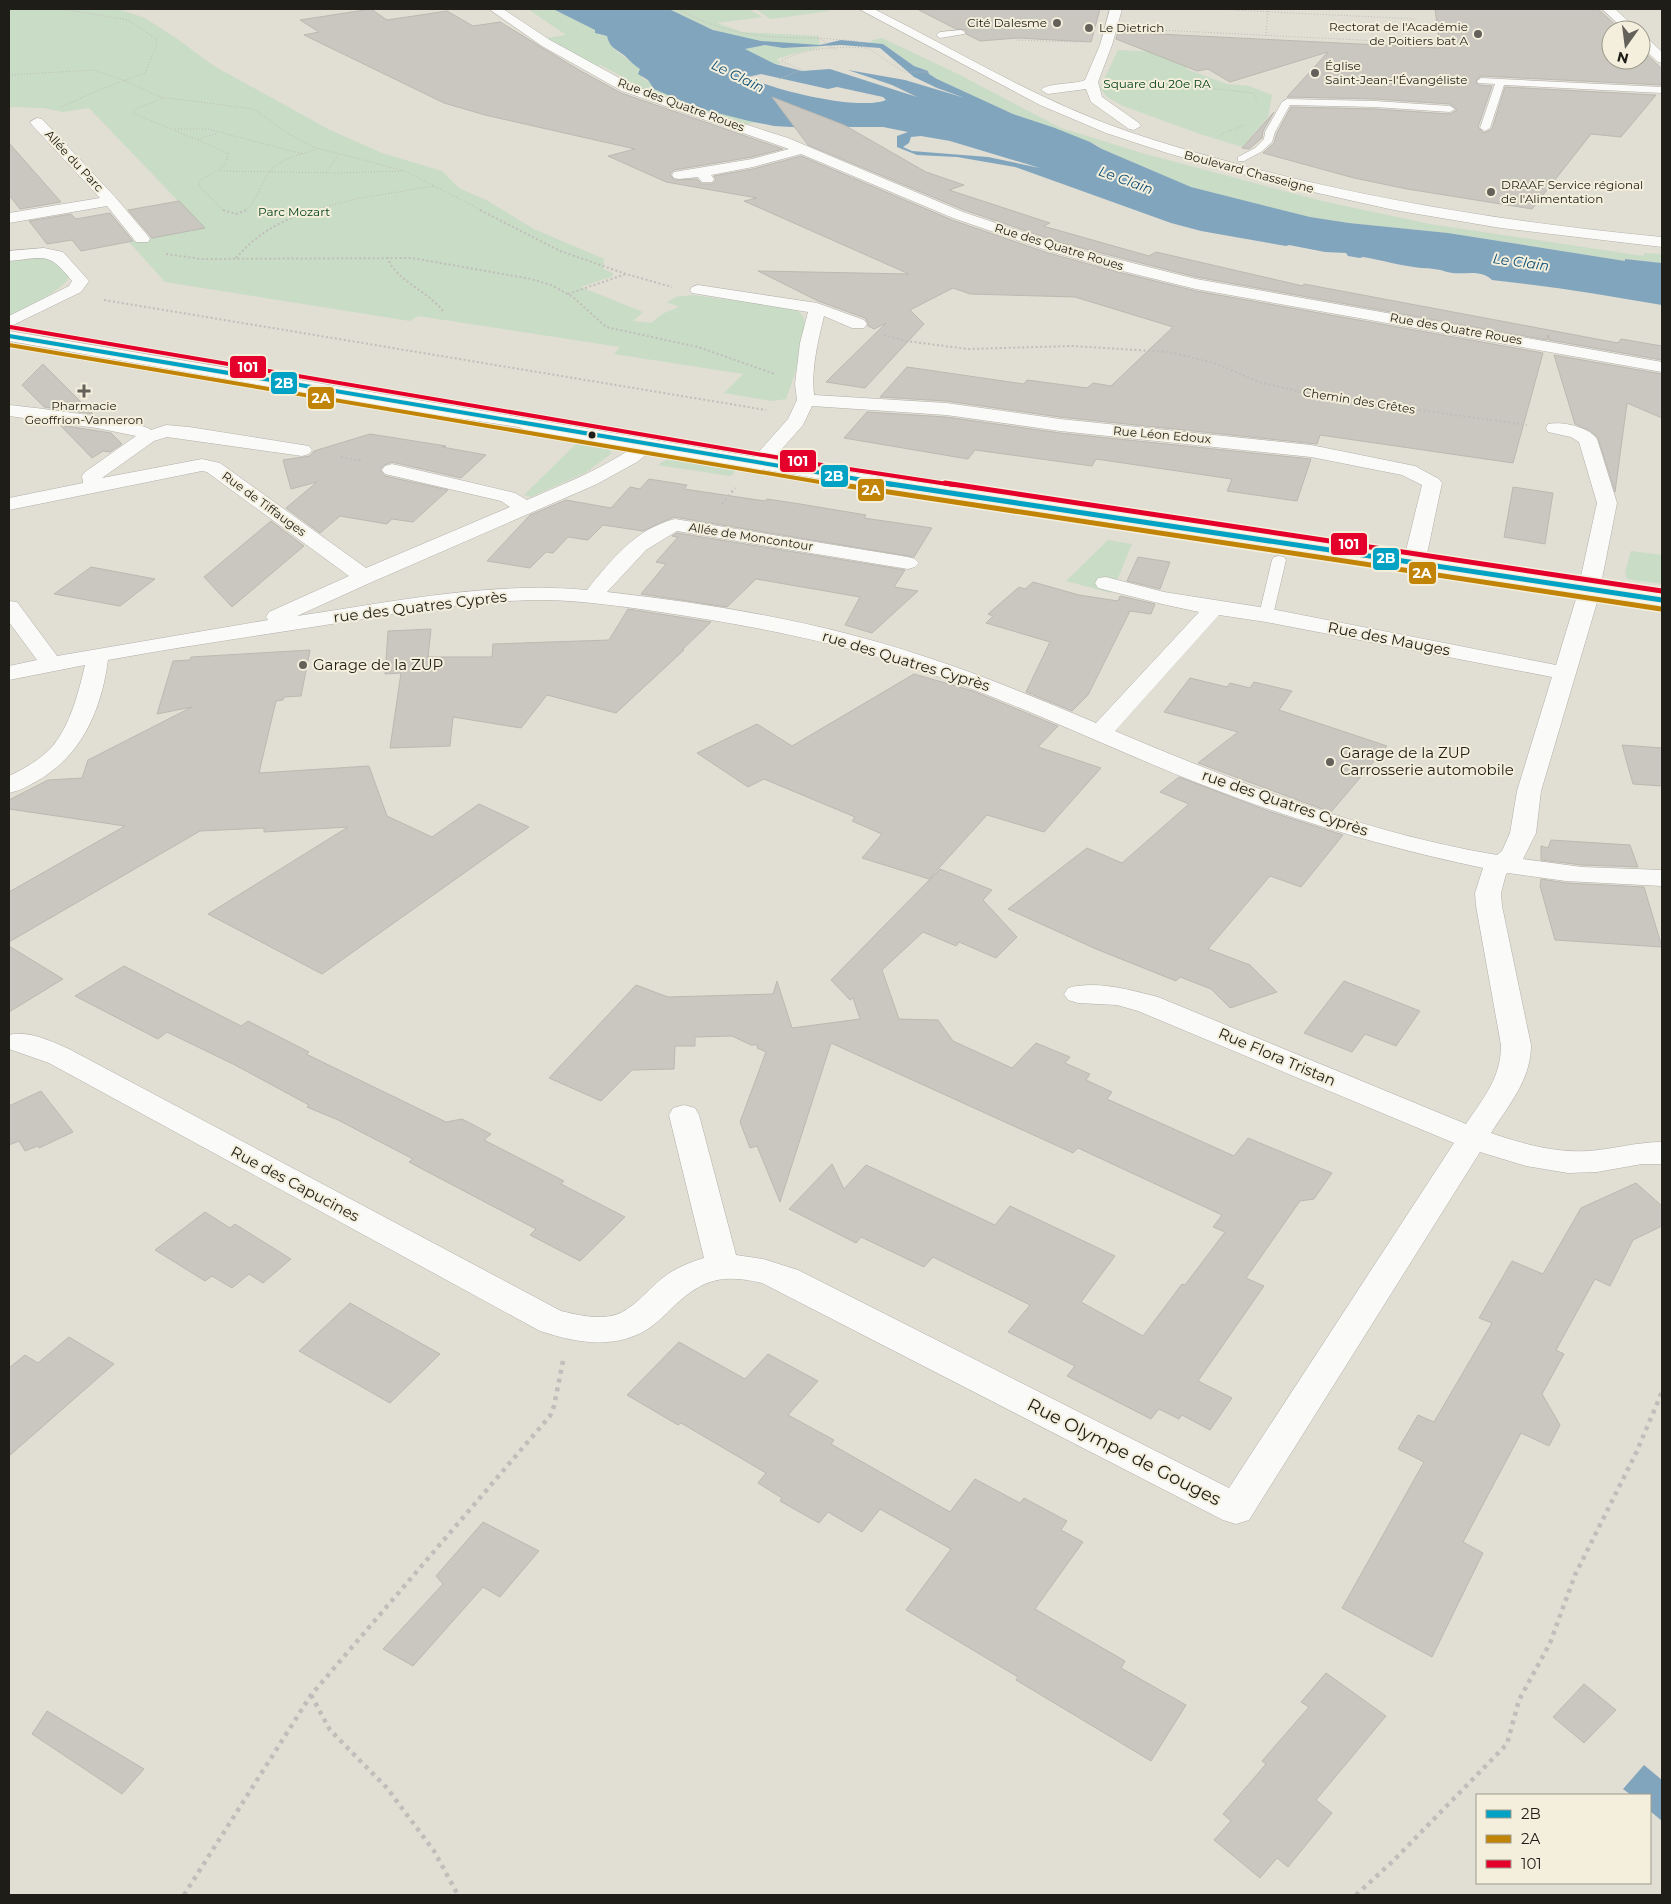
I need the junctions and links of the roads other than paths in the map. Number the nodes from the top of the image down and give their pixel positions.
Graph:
1 (495, 9) edge
2 (865, 9) edge
3 (889, 9) edge
4 (1608, 9) edge
5 (1113, 19) edge
6 (1621, 20) edge
7 (961, 32) dead end
8 (940, 35) junction
9 (1651, 49) edge
10 (1662, 59) edge
11 (990, 61) dead end
12 (1480, 81) dead end
13 (1031, 82) dead end
14 (1091, 82) junction
15 (1500, 82) junction
16 (1048, 90) junction
17 (1662, 90) edge
18 (1450, 109) dead end
19 (37, 122) road end
20 (1134, 126) junction
21 (1485, 128) dead end
22 (803, 149) junction
23 (1241, 159) junction
24 (679, 175) dead end
25 (111, 200) junction
26 (9, 218) edge
27 (1662, 231) edge
28 (142, 239) road end
29 (1662, 242) edge
30 (9, 256) edge
31 (698, 290) dead end
32 (817, 308) junction
33 (9, 322) edge
34 (858, 324) road end
35 (9, 336) edge
36 (1662, 367) edge
37 (803, 400) junction
38 (9, 410) edge
39 (1555, 428) road end
40 (147, 437) junction
41 (646, 446) junction
42 (302, 450) dead end
43 (759, 463) junction
44 (392, 470) dead end
45 (94, 487) junction
46 (9, 504) edge
47 (526, 508) junction
48 (1279, 560) dead end
49 (908, 563) dead end
50 (1414, 563) junction
51 (364, 577) junction
52 (1106, 583) dead end
53 (337, 589) junction
54 (1589, 589) junction
55 (592, 597) junction
56 (1662, 600) edge
57 (9, 607) edge
58 (1214, 608) junction
59 (370, 611) junction
60 (1266, 615) junction
61 (270, 626) junction
62 (96, 656) junction
63 (51, 664) junction
64 (9, 673) edge
65 (1564, 673) junction
66 (1100, 733) junction
67 (9, 786) edge
68 (1504, 863) junction
69 (1662, 878) edge
70 (1078, 994) dead end
71 (12, 1044) edge
72 (684, 1115) dead end
73 (1472, 1138) junction
74 (1662, 1154) edge
75 (723, 1267) junction
76 (570, 1327) joint

1 - 22 street, Rue des Quatre Roues
2 - 29 street, Boulevard Chasseigne
3 - 8 street
4 - 6 street
5 - 14 street
7 - 8 lane
8 - 11 street
9 - 10 street
12 - 15 lane
13 - 16 street, Boulevard Chasseigne
14 - 16 street
14 - 20 street
15 - 17 lane
15 - 21 lane
16 - 20 street, Boulevard Chasseigne
18 - 23 lane
19 - 25 street, Allée du Parc
20 - 23 street, Boulevard Chasseigne
22 - 24 street
22 - 36 street, Rue des Quatre Roues
23 - 27 street, Boulevard Chasseigne
25 - 26 street, Allée du Parc
25 - 28 street, Allée du Parc
30 - 33 street
31 - 32 street
32 - 34 street
32 - 37 street
35 - 41 street
37 - 43 street
37 - 50 street, Rue Léon Edoux
38 - 40 street
39 - 54 street
40 - 42 street
40 - 45 street
41 - 43 street
41 - 47 street
43 - 50 street
44 - 47 street
45 - 46 street, Rue de Tiffauges
45 - 51 street, Rue de Tiffauges
47 - 51 street
48 - 60 lane
49 - 55 street, Allée de Moncontour
50 - 54 street
51 - 53 street
52 - 58 street, Rue des Mauges
53 - 59 street
53 - 61 street
54 - 56 street
54 - 65 street
55 - 59 street, rue des Quatres Cyprès
55 - 66 street, rue des Quatres Cyprès
57 - 63 street
58 - 60 street, Rue des Mauges
58 - 66 street
59 - 61 street, rue des Quatres Cyprès
60 - 65 street, Rue des Mauges
61 - 62 street, rue des Quatres Cyprès
62 - 63 street, rue des Quatres Cyprès
62 - 67 street
63 - 64 street, rue des Quatres Cyprès
65 - 68 street
66 - 68 street, rue des Quatres Cyprès
68 - 69 street, rue des Quatres Cyprès
68 - 73 street, Rue Olympe de Gouges
70 - 73 street, Rue Flora Tristan
71 - 76 street, Rue des Capucines
72 - 75 street
73 - 74 street
73 - 75 street, Rue Olympe de Gouges
75 - 76 street, Rue Olympe de Gouges

